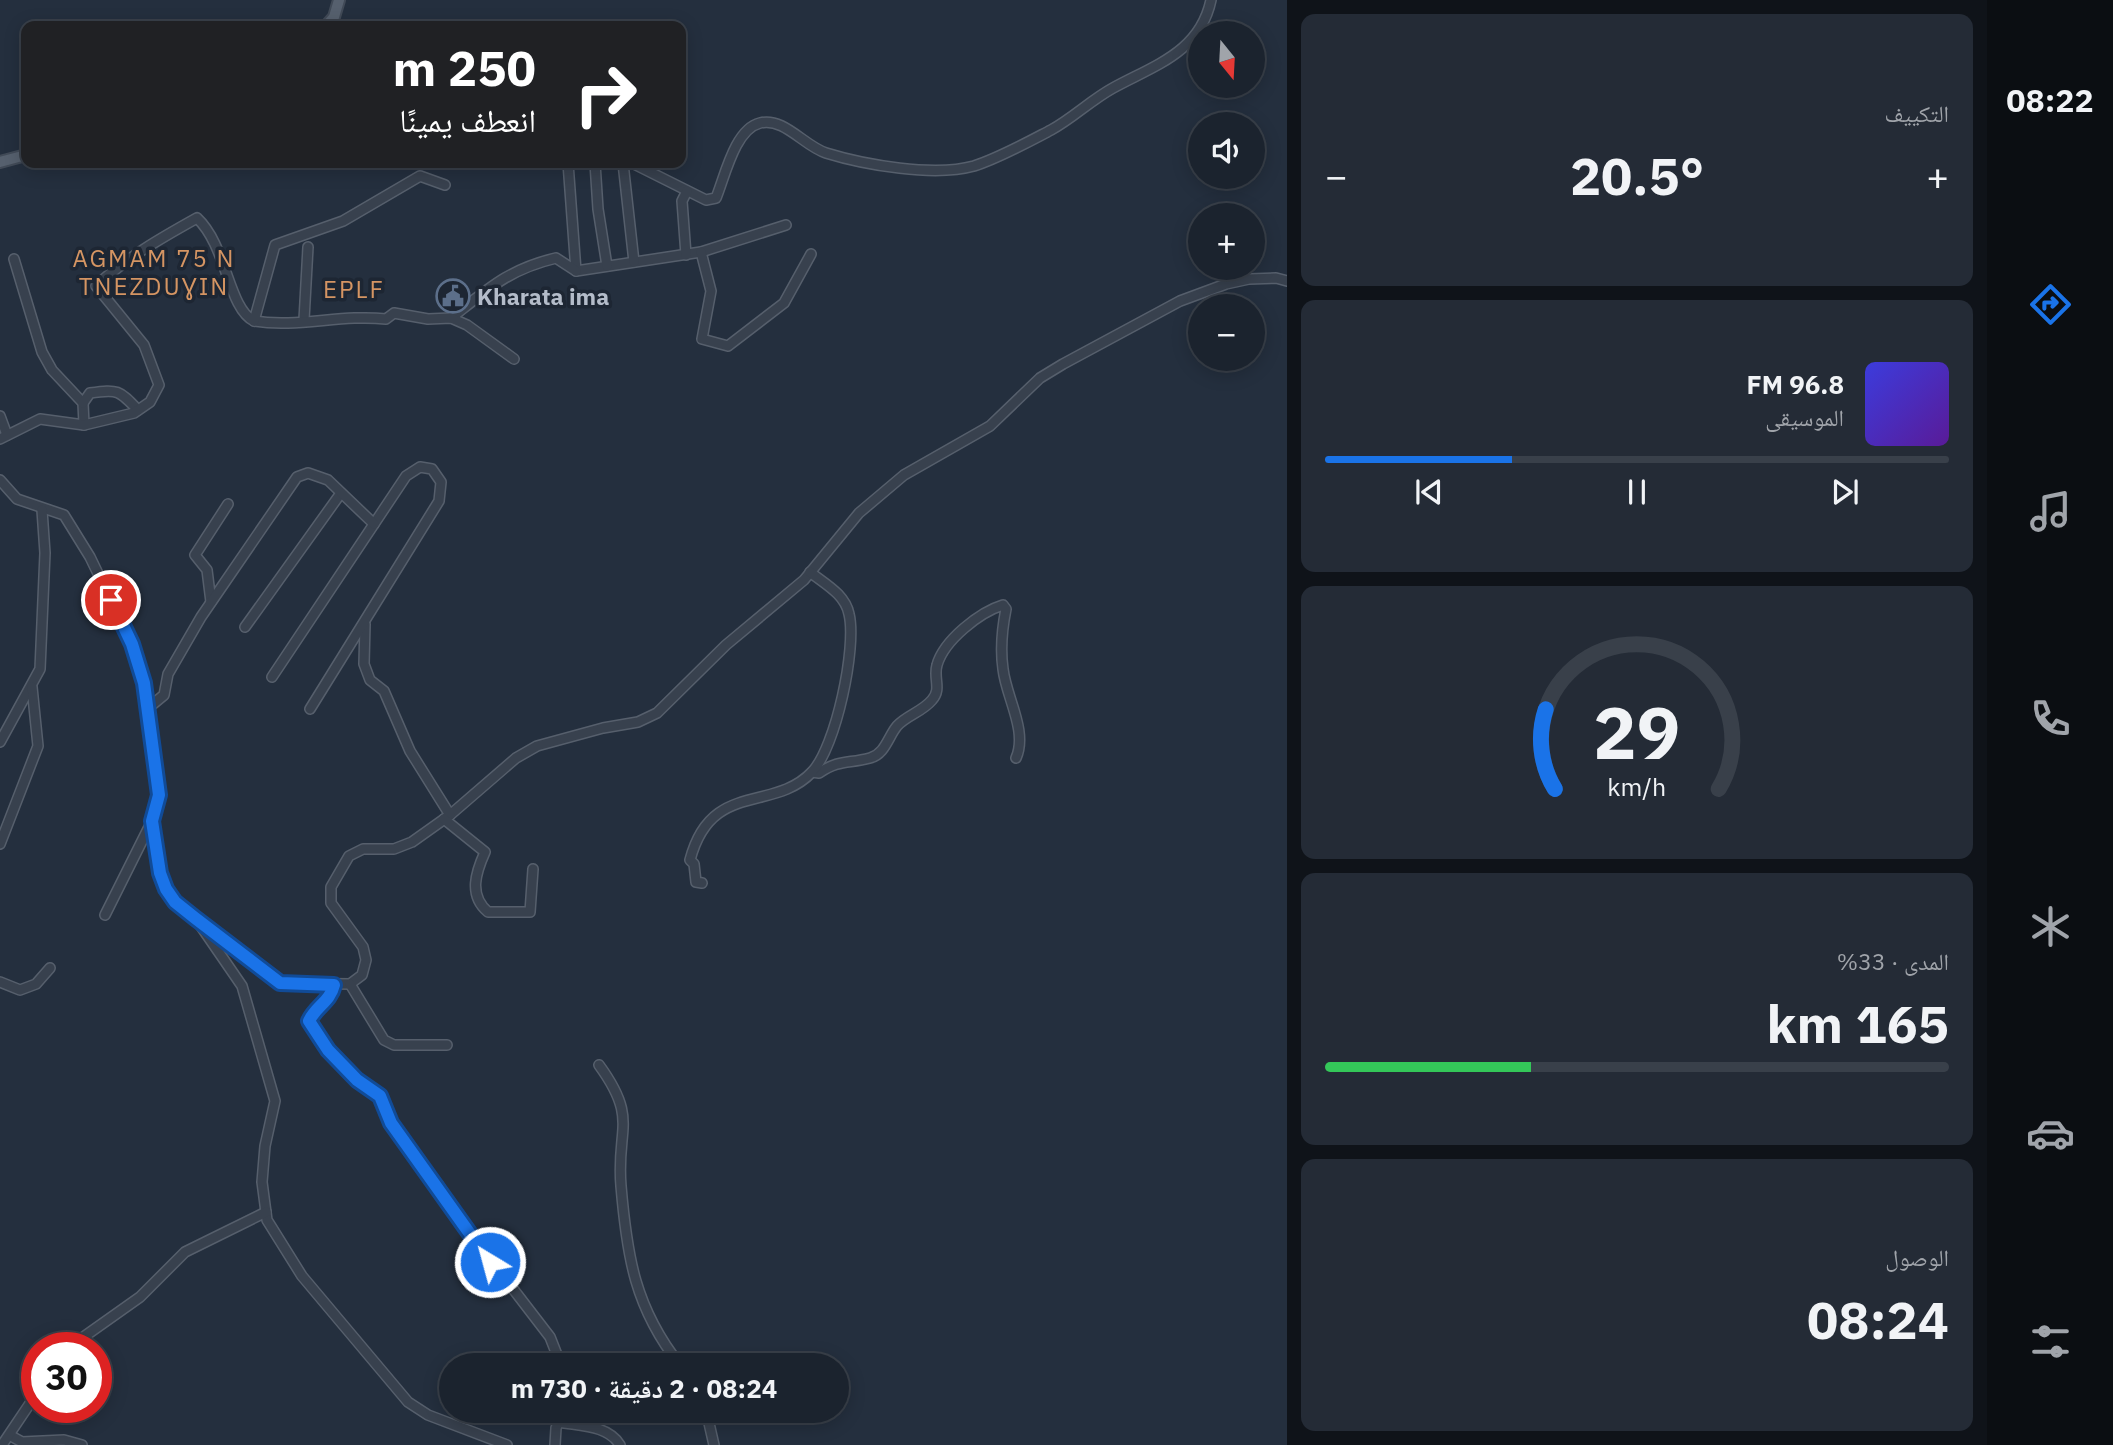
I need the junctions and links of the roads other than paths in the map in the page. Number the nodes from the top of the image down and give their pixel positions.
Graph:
1 (339, 0) edge
2 (1211, 0) edge
3 (330, 21) edge
4 (21, 156) edge
5 (0, 162) edge
6 (568, 168) edge
7 (595, 168) edge
8 (624, 168) edge
9 (642, 168) edge
10 (445, 185) dead end
11 (687, 191) junction
12 (786, 225) dead end
13 (308, 247) dead end
14 (701, 252) junction
15 (686, 254) junction
16 (811, 254) dead end
17 (14, 259) dead end
18 (634, 262) junction
19 (607, 266) junction
20 (576, 271) junction
21 (1287, 282) edge
22 (452, 318) junction
23 (304, 320) junction
24 (254, 321) junction
25 (514, 359) dead end
26 (83, 403) junction
27 (138, 410) junction
28 (0, 416) edge
29 (84, 425) junction
30 (3, 437) edge
31 (0, 480) edge
32 (341, 493) junction
33 (228, 504) dead end
34 (42, 510) junction
35 (374, 524) junction
36 (810, 572) junction
37 (211, 602) junction
38 (366, 622) junction
39 (245, 626) dead end
40 (272, 677) dead end
41 (32, 685) junction
42 (146, 709) junction
43 (310, 709) dead end
44 (0, 742) edge
45 (1016, 758) dead end
46 (812, 772) junction
47 (447, 817) junction
48 (152, 821) junction
49 (0, 844) edge
50 (533, 869) dead end
51 (702, 883) dead end
52 (104, 915) dead end
53 (195, 918) junction
54 (50, 968) dead end
55 (0, 982) edge
56 (350, 984) junction
57 (329, 985) junction
58 (447, 1045) dead end
59 (599, 1065) dead end
60 (266, 1212) junction
61 (91, 1332) edge
62 (556, 1353) edge
63 (672, 1353) edge
64 (21, 1419) edge
65 (559, 1423) edge
66 (565, 1423) edge
67 (709, 1423) edge
68 (11, 1436) junction
69 (2, 1445) edge
70 (82, 1445) edge
71 (507, 1445) edge
72 (555, 1445) edge
73 (620, 1445) edge
74 (714, 1445) edge

1 - 3 main road
2 - 11 street
4 - 5 main road
6 - 20 street
7 - 19 street
8 - 18 street
9 - 11 street
10 - 24 street
11 - 15 street
12 - 14 street
13 - 23 street
14 - 15 street
14 - 16 street
15 - 18 street
17 - 26 street
18 - 19 street
19 - 20 street
20 - 22 street
21 - 36 street
22 - 23 street
22 - 25 street
23 - 24 street
24 - 27 street
26 - 27 street
26 - 29 street
27 - 29 street
28 - 30 street
29 - 30 street
31 - 34 street
32 - 35 street
32 - 37 street
32 - 39 street
33 - 37 street
34 - 41 street
34 - 42 street
35 - 38 street
35 - 40 street
36 - 46 street
36 - 47 street
37 - 42 street
38 - 43 street
38 - 47 street
41 - 44 street
41 - 49 street
42 - 48 street
45 - 46 street
46 - 51 street
47 - 50 street
47 - 56 street
48 - 52 street
48 - 53 street
53 - 57 street
53 - 60 street
54 - 55 street
56 - 57 street
56 - 58 street
57 - 62 street
59 - 63 street
60 - 61 street
60 - 71 street
64 - 68 street
65 - 72 street
66 - 73 street
67 - 74 street
68 - 69 street
68 - 70 street

